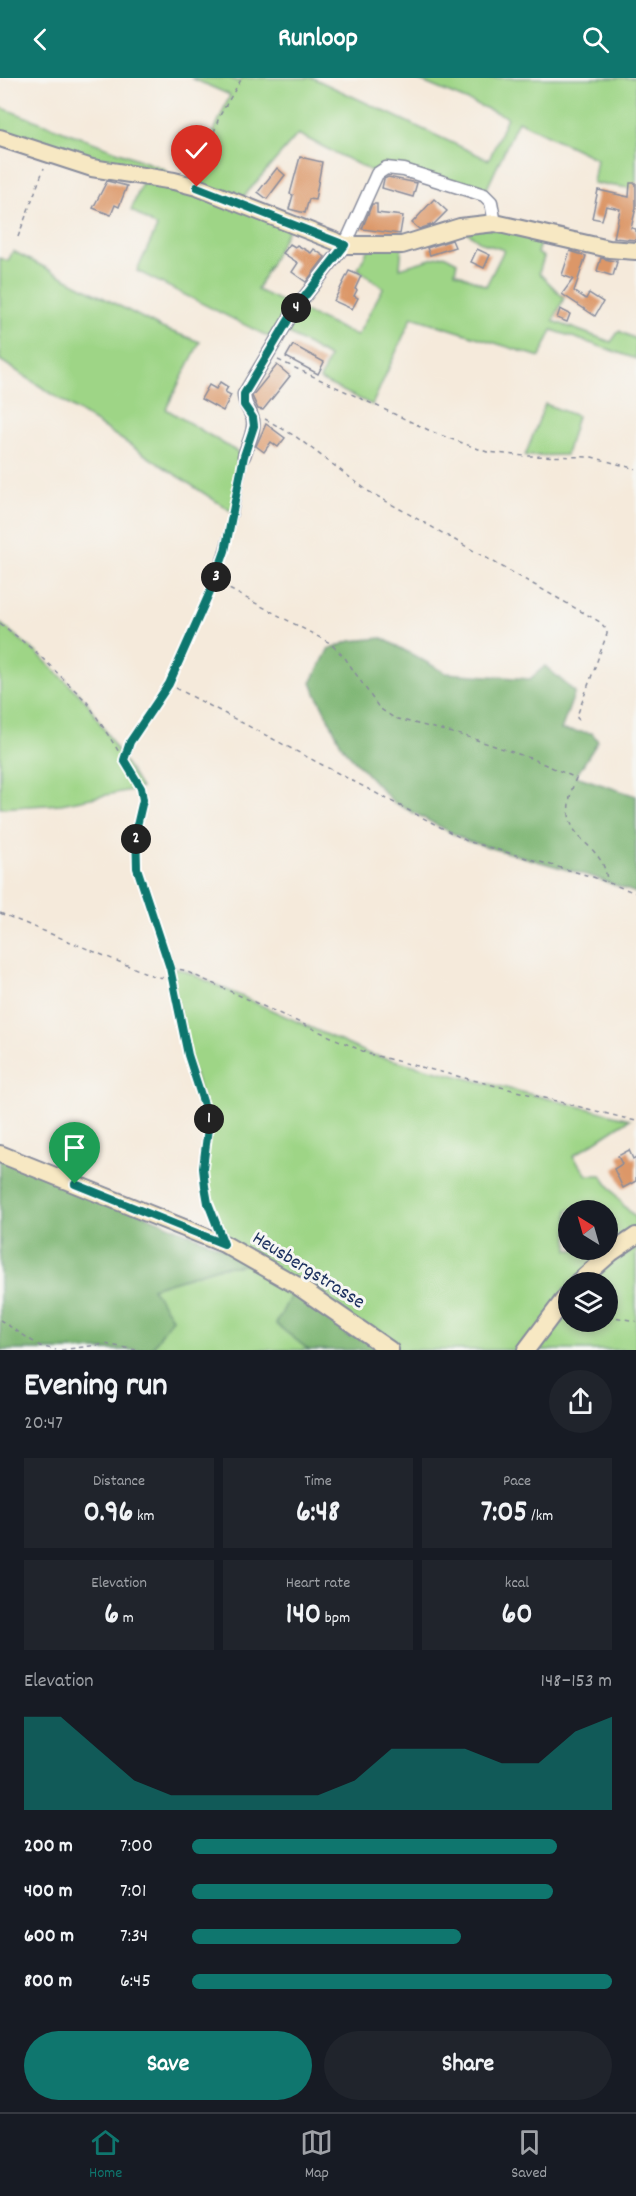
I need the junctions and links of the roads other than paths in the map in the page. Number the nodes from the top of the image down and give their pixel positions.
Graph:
1 (0, 138) edge
2 (495, 223) junction
3 (345, 245) junction
4 (636, 251) edge
5 (244, 456) joint
6 (124, 760) road end
7 (0, 1154) edge
8 (636, 1236) edge
9 (589, 1272) edge
10 (558, 1307) edge
11 (390, 1350) edge
12 (526, 1350) edge

1 - 3 street
2 - 3 street
2 - 3 street
2 - 4 street
3 - 5 street
5 - 6 lane
7 - 11 street, Heusbergstrasse
8 - 9 street
10 - 12 street

